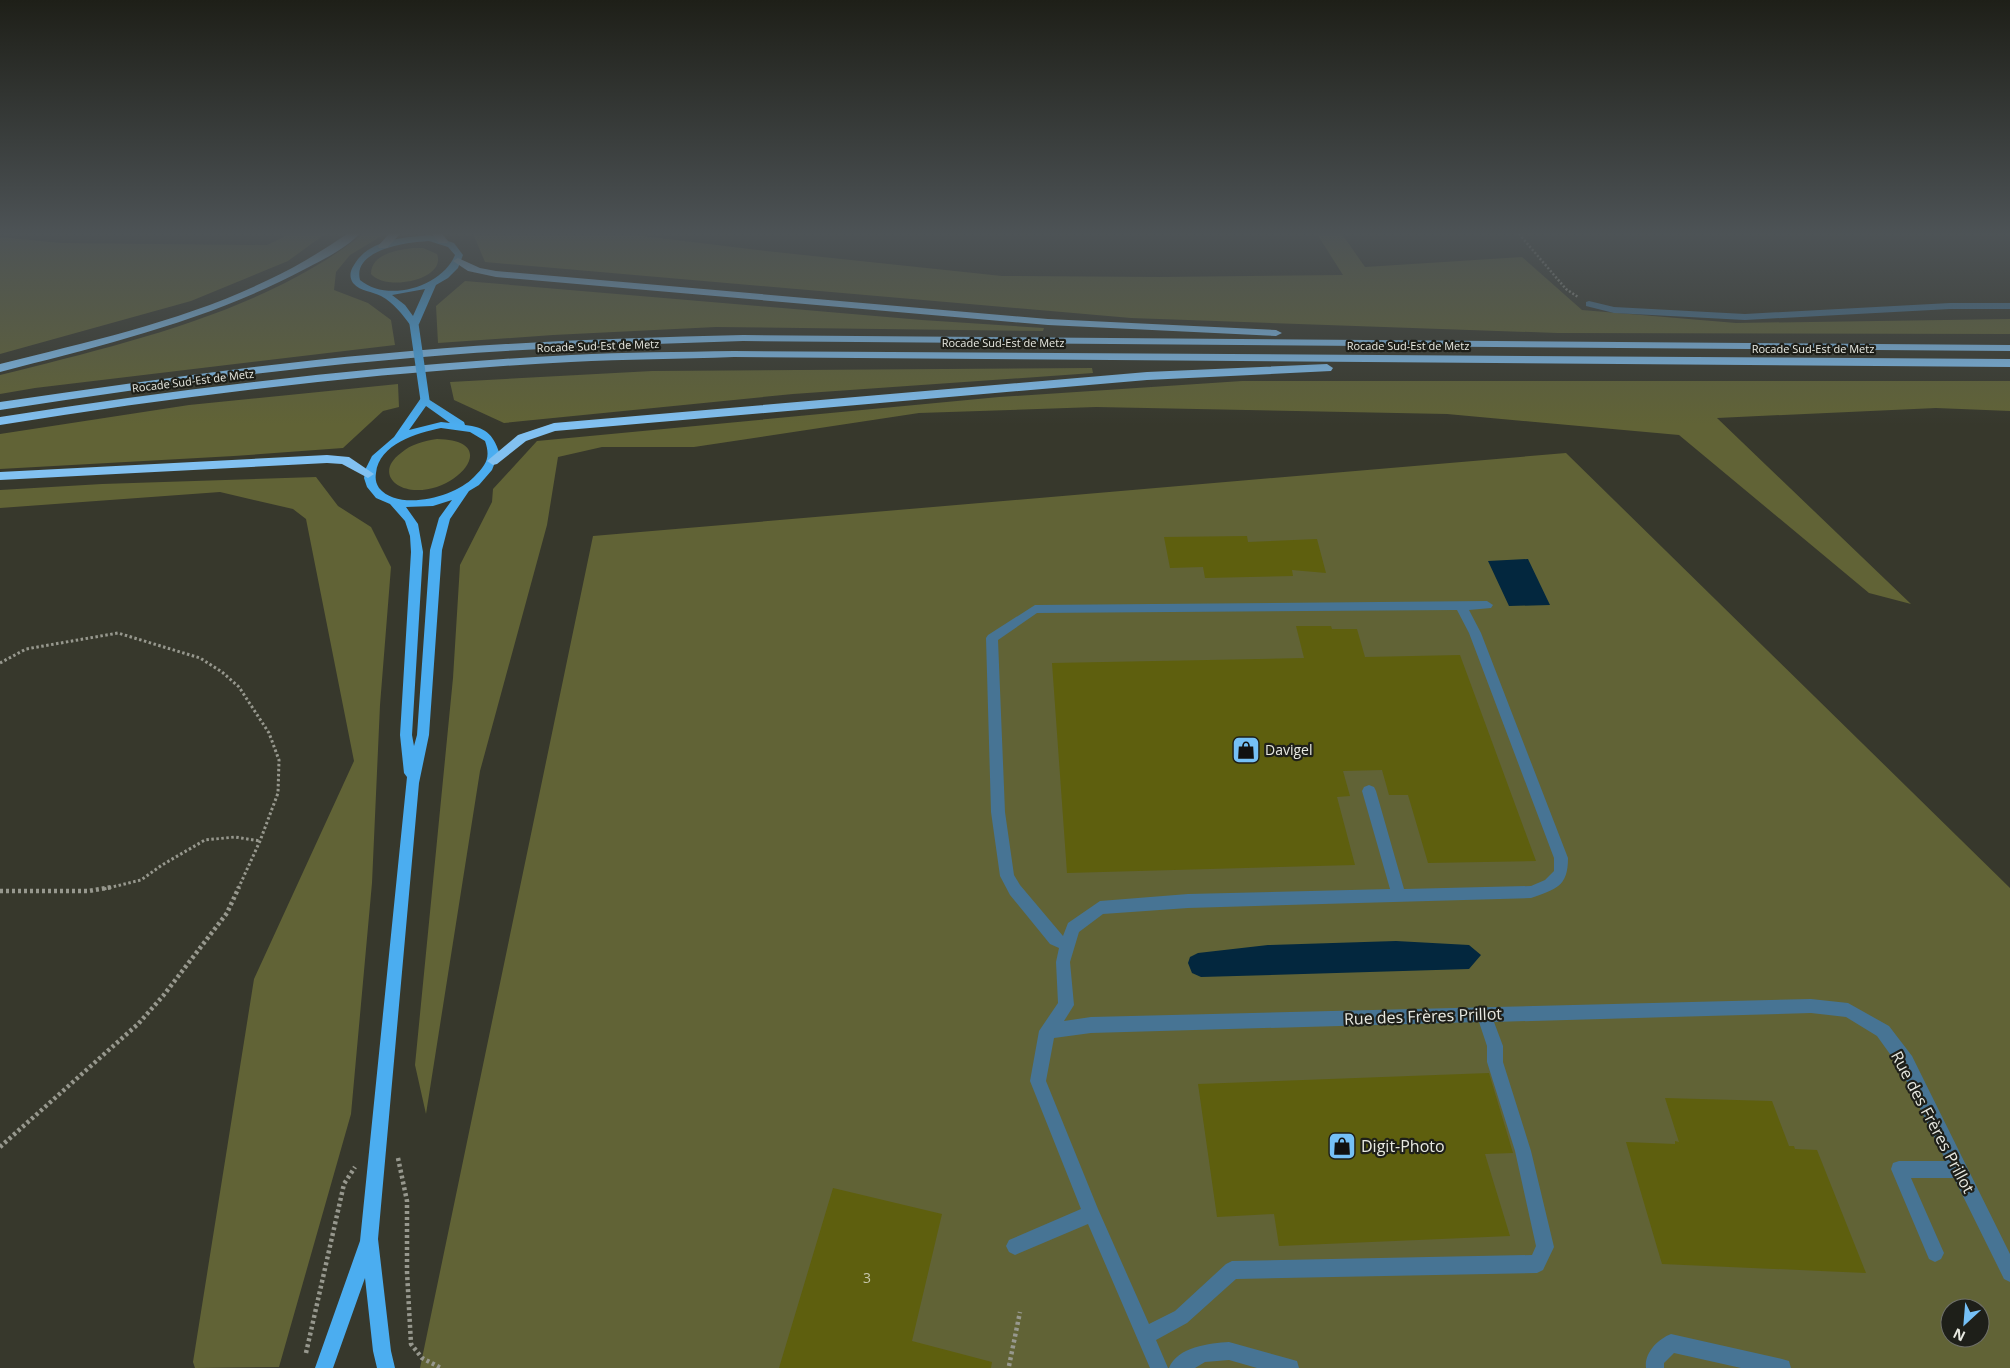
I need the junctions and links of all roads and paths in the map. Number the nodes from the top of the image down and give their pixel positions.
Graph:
1 (236, 298) edge
2 (391, 298) edge
3 (426, 298) edge
4 (770, 298) edge
5 (1580, 298) edge
6 (1589, 304) joint
7 (2010, 306) edge
8 (414, 324) junction
9 (1517, 344) junction
10 (2010, 348) edge
11 (1513, 360) junction
12 (2010, 363) edge
13 (0, 368) edge
14 (425, 400) junction
15 (0, 406) edge
16 (0, 421) edge
17 (462, 425) junction
18 (399, 438) junction
19 (493, 461) junction
20 (368, 474) junction
21 (0, 476) edge
22 (464, 491) junction
23 (395, 503) junction
24 (1487, 605) dead end
25 (1461, 606) junction
26 (0, 663) edge
27 (412, 783) junction
28 (1369, 791) dead end
29 (260, 841) junction
30 (0, 891) edge
31 (1399, 896) junction
32 (1067, 946) junction
33 (1484, 1014) junction
34 (1047, 1030) junction
35 (0, 1147) edge
36 (1959, 1170) junction
37 (1092, 1214) junction
38 (370, 1239) junction
39 (1015, 1246) dead end
40 (1935, 1253) dead end
41 (2010, 1273) edge
42 (1020, 1312) dead end
43 (1145, 1336) junction
44 (411, 1344) dead end
45 (1009, 1366) dead end
46 (324, 1368) edge
47 (386, 1368) edge
48 (441, 1368) edge
49 (1159, 1368) edge
50 (1178, 1368) edge
51 (1290, 1368) edge
52 (1655, 1368) edge
53 (1782, 1368) edge

1 - 13 highway
2 - 8 main road
3 - 8 main road
4 - 9 highway
5 - 6 path
6 - 7 street
8 - 14 main road, bridge
9 - 10 highway, Rocade Sud-Est de Metz
9 - 15 highway, Rocade Sud-Est de Metz
11 - 12 highway, Rocade Sud-Est de Metz
11 - 16 highway, Rocade Sud-Est de Metz
11 - 19 highway
14 - 17 main road
14 - 18 main road
17 - 18 main road
17 - 19 main road
18 - 20 main road
19 - 22 main road
20 - 21 highway
20 - 23 main road
22 - 23 main road
22 - 27 main road
23 - 27 main road
24 - 25 street
25 - 31 street
25 - 32 street
26 - 29 path
27 - 38 main road
28 - 31 street
29 - 30 path
29 - 35 path
31 - 32 street
32 - 34 street
33 - 34 street, Rue des Frères Prillot
33 - 36 street, Rue des Frères Prillot
33 - 43 street
34 - 37 street
36 - 40 street
36 - 41 street, Rue des Frères Prillot
37 - 39 street
37 - 43 street
38 - 46 main road
38 - 47 main road
42 - 45 path
43 - 49 street
44 - 48 path
50 - 51 street
52 - 53 street

